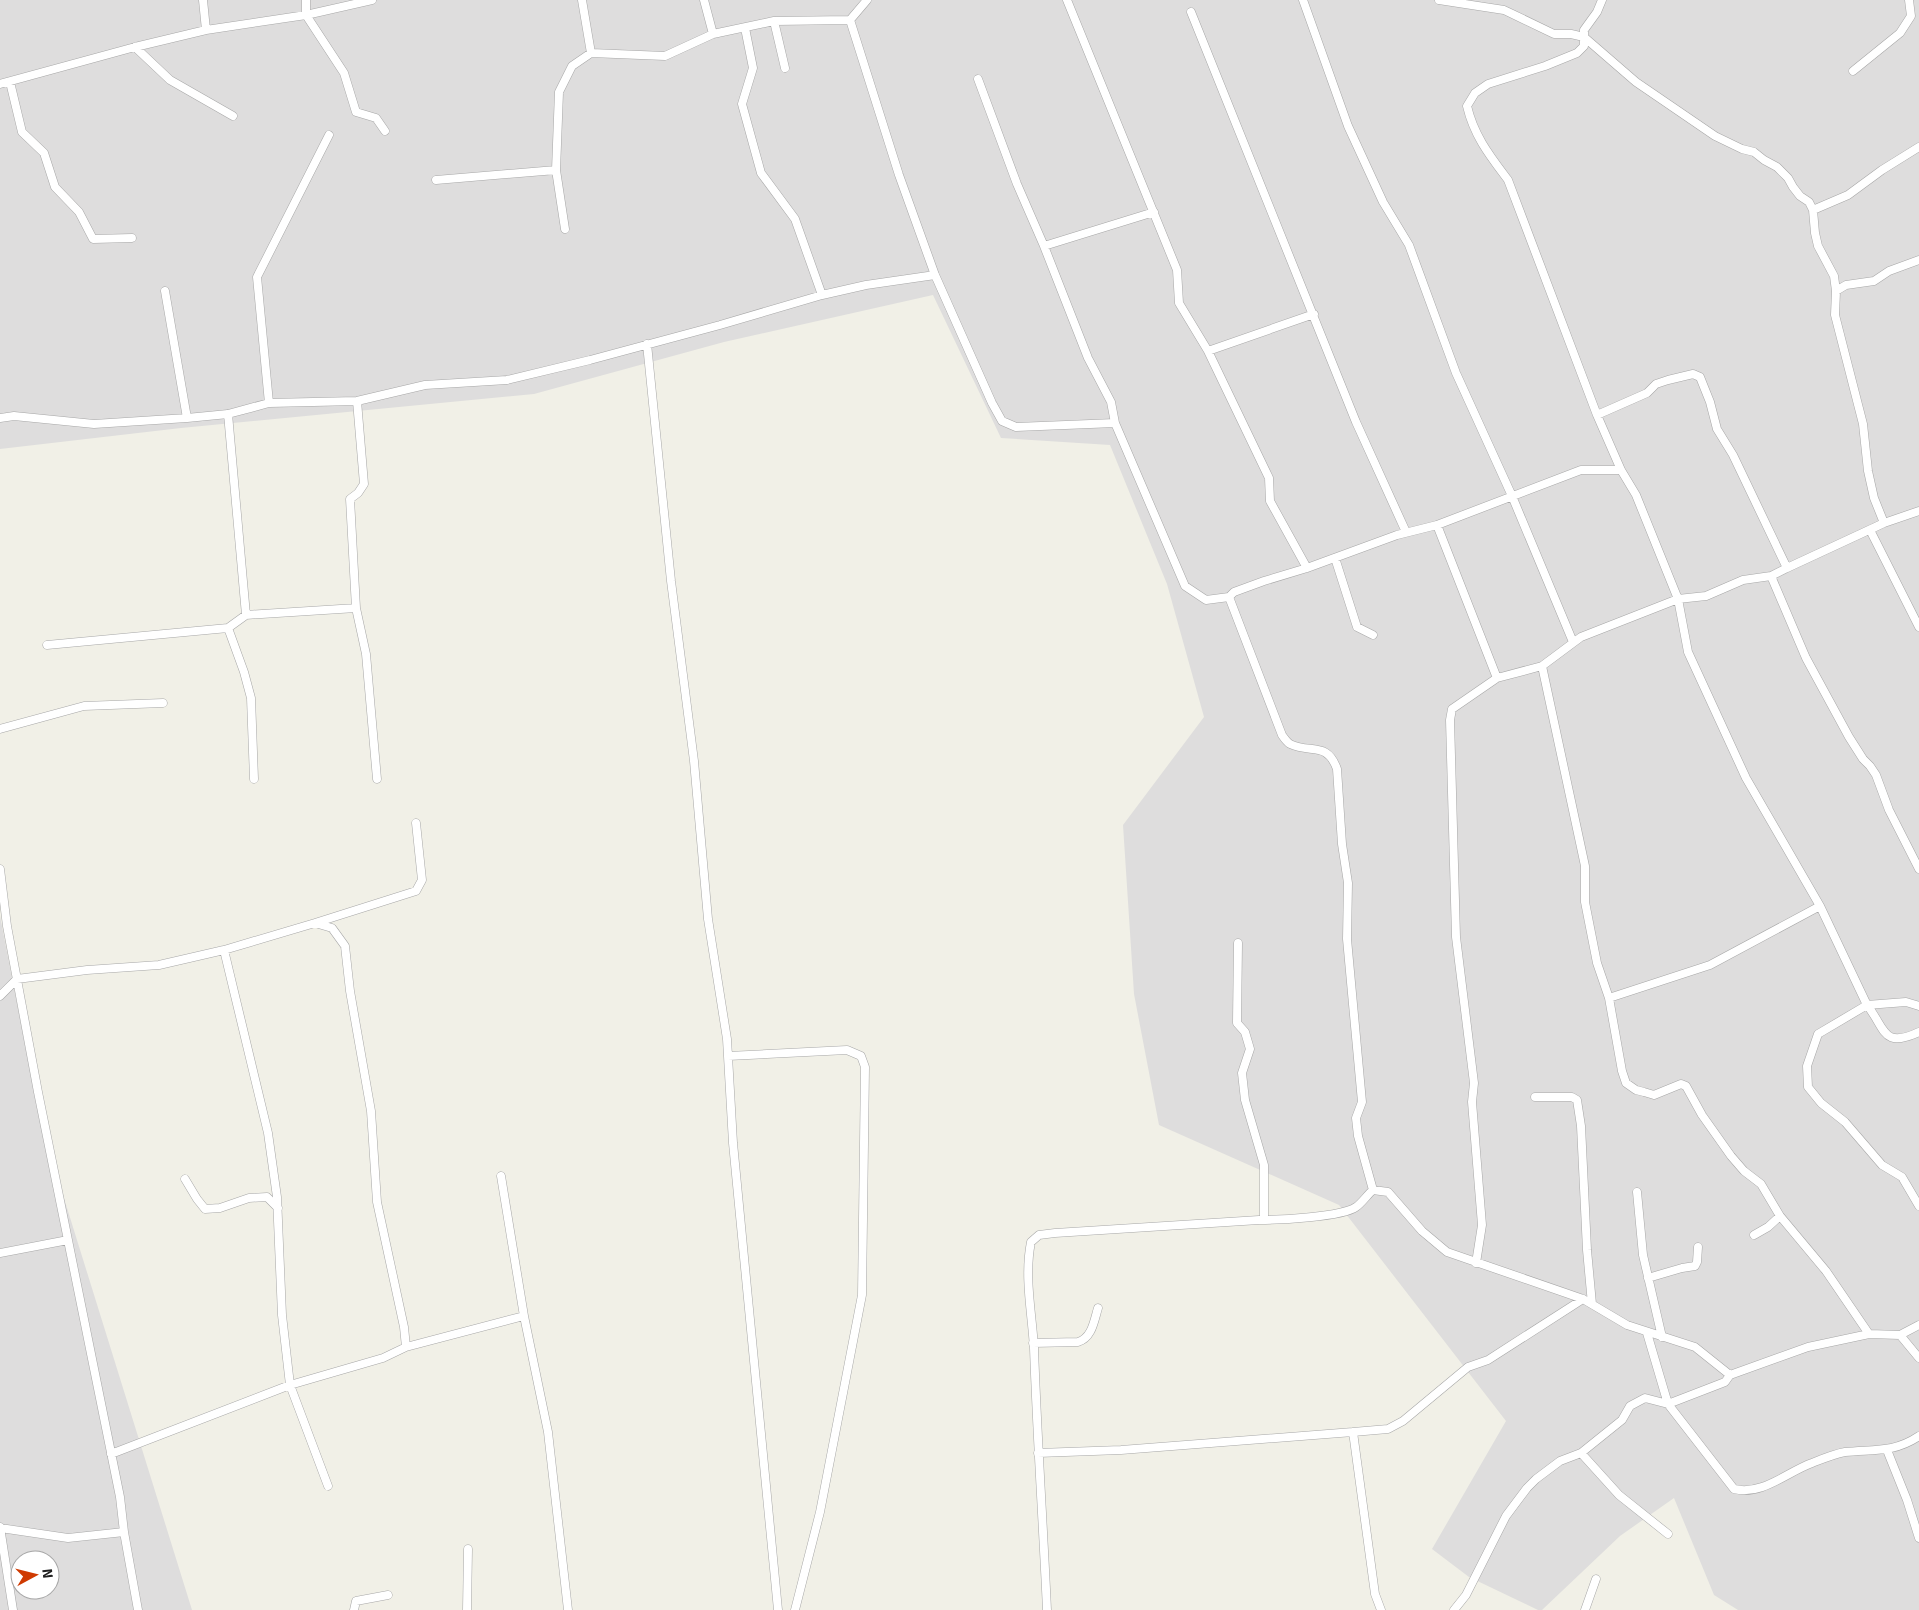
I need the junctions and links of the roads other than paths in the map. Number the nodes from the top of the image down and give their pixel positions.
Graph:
1 (203, 0) edge
2 (306, 0) edge
3 (372, 0) edge
4 (582, 0) edge
5 (704, 0) edge
6 (866, 0) edge
7 (1067, 0) edge
8 (1304, 0) edge
9 (1439, 0) edge
10 (1503, 0) edge
11 (1602, 0) edge
12 (1909, 0) edge
13 (1504, 10) junction
14 (1191, 12) dead end
15 (306, 15) junction
16 (850, 20) junction
17 (774, 21) junction
18 (745, 28) junction
19 (206, 30) junction
20 (713, 34) junction
21 (1584, 37) junction
22 (135, 47) junction
23 (591, 52) junction
24 (785, 68) dead end
25 (1853, 71) dead end
26 (978, 79) dead end
27 (10, 82) junction
28 (0, 84) edge
29 (233, 116) dead end
30 (385, 131) dead end
31 (329, 135) dead end
32 (1919, 147) edge
33 (556, 170) junction
34 (436, 180) dead end
35 (1813, 210) junction
36 (1154, 212) junction
37 (565, 229) dead end
38 (132, 238) dead end
39 (1044, 246) junction
40 (1919, 260) edge
41 (935, 275) junction
42 (1836, 290) junction
43 (166, 291) dead end
44 (822, 294) junction
45 (1314, 314) junction
46 (647, 344) junction
47 (1208, 351) junction
48 (357, 401) junction
49 (269, 403) junction
50 (228, 414) junction
51 (1597, 415) junction
52 (0, 418) edge
53 (188, 418) junction
54 (1115, 423) junction
55 (1621, 470) junction
56 (1512, 496) junction
57 (1919, 511) edge
58 (1884, 523) junction
59 (1437, 524) junction
60 (1870, 530) junction
61 (1406, 532) junction
62 (1335, 558) junction
63 (1307, 568) junction
64 (1787, 568) junction
65 (1771, 576) junction
66 (1229, 597) junction
67 (1678, 599) junction
68 (356, 608) junction
69 (246, 615) junction
70 (1919, 627) edge
71 (228, 628) junction
72 (1372, 635) dead end
73 (1573, 642) junction
74 (48, 645) dead end
75 (1542, 666) junction
76 (1496, 678) junction
77 (163, 703) dead end
78 (0, 729) edge
79 (254, 779) dead end
80 (376, 779) dead end
81 (416, 823) dead end
82 (0, 868) edge
83 (1919, 869) edge
84 (1820, 906) junction
85 (315, 923) junction
86 (1238, 943) dead end
87 (224, 950) junction
88 (17, 978) junction
89 (0, 996) edge
90 (1609, 998) junction
91 (1867, 1005) junction
92 (1919, 1006) edge
93 (1919, 1032) edge
94 (728, 1056) junction
95 (1535, 1097) dead end
96 (501, 1176) dead end
97 (185, 1179) dead end
98 (1372, 1190) junction
99 (1638, 1192) dead end
100 (1919, 1206) edge
101 (278, 1208) junction
102 (1780, 1216) junction
103 (1264, 1220) junction
104 (1754, 1235) dead end
105 (68, 1240) junction
106 (1698, 1247) dead end
107 (0, 1253) edge
108 (1476, 1263) junction
109 (1648, 1278) junction
110 (1583, 1299) junction
111 (1592, 1304) junction
112 (1098, 1308) dead end
113 (524, 1316) junction
114 (1919, 1325) edge
115 (1647, 1333) junction
116 (1869, 1334) junction
117 (1900, 1335) junction
118 (1662, 1337) junction
119 (1034, 1343) junction
120 (406, 1347) junction
121 (1919, 1358) edge
122 (1730, 1375) junction
123 (290, 1385) junction
124 (1668, 1404) junction
125 (1353, 1432) junction
126 (1919, 1436) edge
127 (1887, 1450) junction
128 (1038, 1452) junction
129 (1581, 1453) junction
130 (111, 1454) junction
131 (328, 1486) dead end
132 (0, 1528) edge
133 (124, 1532) junction
134 (1668, 1534) dead end
135 (1919, 1538) edge
136 (468, 1549) dead end
137 (1596, 1579) dead end
138 (388, 1595) dead end
139 (13, 1610) edge
140 (138, 1610) edge
141 (354, 1610) edge
142 (467, 1610) edge
143 (568, 1610) edge
144 (778, 1610) edge
145 (795, 1610) edge
146 (1047, 1610) edge
147 (1381, 1610) edge
148 (1454, 1610) edge
149 (1585, 1610) edge

1 - 19 street
2 - 15 street
3 - 15 street
4 - 23 street
5 - 20 street
6 - 16 street
7 - 36 street
8 - 56 street
9 - 13 street
10 - 13 street
11 - 21 street
12 - 25 street
13 - 21 street
14 - 45 street
15 - 19 street
15 - 30 street
16 - 17 street
16 - 41 street
17 - 18 street
17 - 24 street
18 - 20 street
18 - 44 street
19 - 22 street
20 - 23 street
21 - 35 street
21 - 51 street
22 - 27 street
22 - 29 street
23 - 33 street
26 - 39 street
27 - 28 street
27 - 38 street
31 - 49 street
32 - 35 street
33 - 34 street
33 - 37 street
35 - 42 street
36 - 39 street
36 - 47 street
39 - 54 street
40 - 42 street
41 - 44 street
41 - 54 street
42 - 58 street
43 - 53 street
44 - 46 street
45 - 47 street
45 - 61 street
46 - 48 street
46 - 94 street
47 - 63 street
48 - 49 street
48 - 68 street
49 - 50 street
50 - 53 street
50 - 69 street
51 - 55 street
51 - 64 street
52 - 53 street
54 - 66 street
55 - 56 street
55 - 67 street
56 - 59 street
56 - 73 street
57 - 58 street
58 - 60 street
59 - 61 street
59 - 76 street
60 - 64 street
60 - 70 street
61 - 62 street
62 - 63 street
62 - 72 street
63 - 66 street
64 - 65 street
65 - 67 street
65 - 83 street
66 - 98 street
67 - 73 street
67 - 84 street
68 - 69 street
68 - 80 street
69 - 71 street
71 - 74 street
71 - 79 street
73 - 75 street
75 - 76 street
75 - 90 street
76 - 108 street
77 - 78 street
81 - 85 street
82 - 88 street
84 - 90 street
84 - 91 street
85 - 87 street
85 - 120 street
86 - 103 street
87 - 88 street
87 - 101 street
88 - 89 street
88 - 105 street
90 - 102 street
91 - 92 street
91 - 93 street
91 - 100 street
94 - 144 street
94 - 145 street
95 - 111 street
96 - 113 street
97 - 101 street
98 - 103 street
98 - 108 street
99 - 109 street
101 - 123 street
102 - 104 street
102 - 116 street
103 - 119 street
105 - 107 street
105 - 130 street
106 - 109 street
108 - 110 street
109 - 118 street
110 - 111 street
110 - 125 street
111 - 115 street
112 - 119 street
113 - 120 street
113 - 143 street
114 - 117 street
115 - 118 street
115 - 124 street
116 - 117 street
116 - 122 street
117 - 121 street
118 - 122 street
119 - 128 street
120 - 123 street
122 - 124 street
123 - 130 street
123 - 131 street
124 - 127 street
124 - 129 street
125 - 128 street
125 - 147 street
126 - 127 street
127 - 135 street
128 - 146 street
129 - 134 street
129 - 148 street
130 - 133 street
132 - 133 street
132 - 139 street
133 - 140 street
136 - 142 street
137 - 149 street
138 - 141 street

